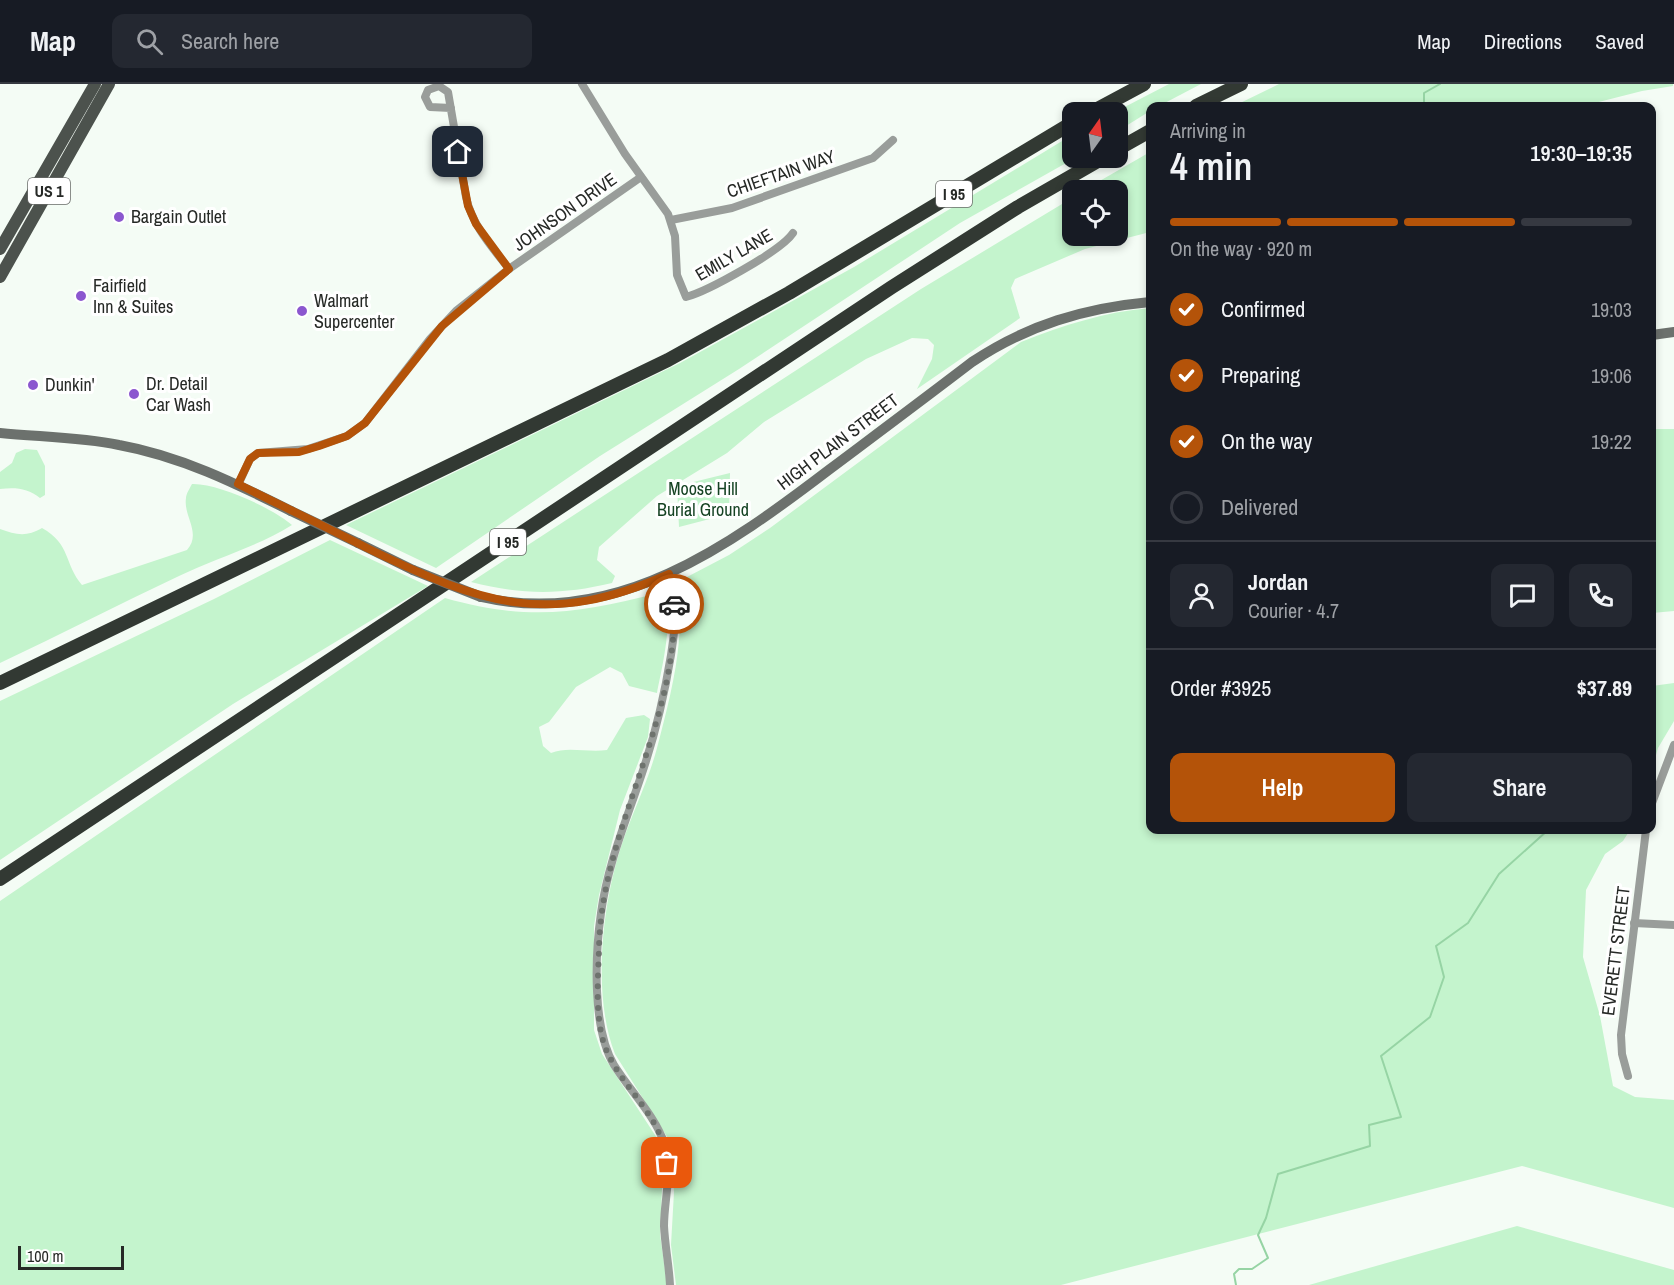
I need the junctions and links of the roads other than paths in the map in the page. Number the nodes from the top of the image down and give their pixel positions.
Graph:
1 (95, 84) edge
2 (109, 84) edge
3 (582, 84) edge
4 (1144, 84) edge
5 (1241, 84) edge
6 (1111, 102) edge
7 (1204, 102) edge
8 (451, 108) dead end
9 (1062, 129) edge
10 (1146, 133) edge
11 (894, 140) dead end
12 (1128, 143) edge
13 (1086, 168) edge
14 (641, 177) junction
15 (671, 220) junction
16 (794, 233) dead end
17 (0, 249) edge
18 (509, 269) junction
19 (0, 277) edge
20 (1146, 303) edge
21 (1674, 332) edge
22 (1656, 334) edge
23 (0, 433) edge
24 (238, 484) junction
25 (669, 574) junction
26 (0, 683) edge
27 (1674, 745) edge
28 (1656, 792) edge
29 (1645, 834) edge
30 (0, 879) edge
31 (1634, 923) junction
32 (1674, 925) edge
33 (1628, 1076) dead end
34 (670, 1285) edge

1 - 17 main road, US 1
2 - 19 main road, US 1
3 - 14 street
4 - 6 highway
5 - 7 highway
8 - 18 street
9 - 26 highway, I 95
10 - 12 highway
11 - 15 street, CHIEFTAIN WAY
13 - 30 highway, I 95
14 - 15 street
14 - 18 street, JOHNSON DRIVE
15 - 16 street, EMILY LANE
18 - 24 street, JOHNSON DRIVE
20 - 25 main road, HIGH PLAIN STREET
21 - 22 main road
23 - 24 main road, HIGH PLAIN STREET
24 - 25 main road, HIGH PLAIN STREET, bridge
25 - 34 street
27 - 28 street
29 - 31 street, EVERETT STREET
31 - 32 street
31 - 33 street, EVERETT STREET

